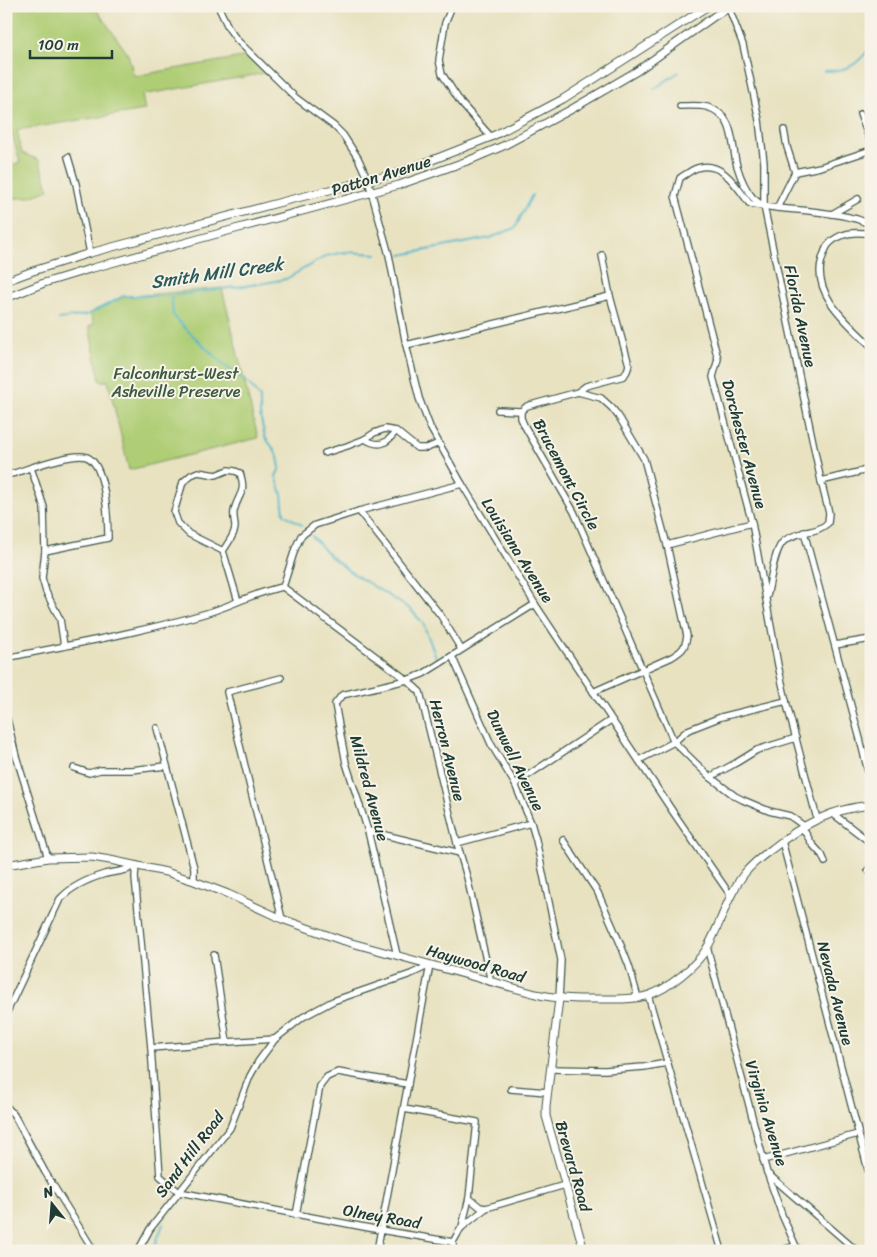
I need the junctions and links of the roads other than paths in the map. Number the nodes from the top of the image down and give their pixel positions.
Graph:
1 (218, 6) edge
2 (452, 6) edge
3 (708, 6) edge
4 (730, 7) edge
5 (680, 106) dead end
6 (860, 114) dead end
7 (784, 130) dead end
8 (491, 136) junction
9 (871, 143) edge
10 (871, 150) edge
11 (68, 157) dead end
12 (795, 172) junction
13 (368, 180) junction
14 (372, 193) junction
15 (858, 199) dead end
16 (764, 206) junction
17 (778, 208) junction
18 (832, 214) junction
19 (871, 225) edge
20 (871, 234) edge
21 (90, 253) junction
22 (602, 255) dead end
23 (6, 282) edge
24 (610, 296) junction
25 (6, 298) edge
26 (406, 345) junction
27 (871, 346) edge
28 (578, 392) junction
29 (498, 410) dead end
30 (521, 411) junction
31 (396, 431) junction
32 (365, 439) junction
33 (439, 443) junction
34 (325, 453) dead end
35 (31, 468) junction
36 (871, 469) edge
37 (6, 474) edge
38 (821, 481) junction
39 (462, 484) junction
40 (359, 512) junction
41 (752, 523) junction
42 (804, 532) junction
43 (667, 544) junction
44 (45, 551) junction
45 (223, 552) junction
46 (283, 587) junction
47 (238, 601) junction
48 (766, 601) junction
49 (535, 604) junction
50 (871, 638) edge
51 (835, 644) junction
52 (64, 646) junction
53 (461, 650) junction
54 (452, 656) junction
55 (6, 658) edge
56 (643, 670) junction
57 (281, 678) dead end
58 (407, 680) junction
59 (593, 692) junction
60 (786, 701) junction
61 (6, 715) edge
62 (611, 720) junction
63 (156, 728) dead end
64 (796, 738) junction
65 (674, 742) junction
66 (639, 760) junction
67 (166, 766) junction
68 (74, 768) dead end
69 (710, 777) junction
70 (515, 784) junction
71 (871, 784) edge
72 (871, 805) edge
73 (832, 813) junction
74 (817, 819) junction
75 (531, 823) junction
76 (803, 826) junction
77 (368, 830) junction
78 (563, 840) dead end
79 (782, 841) junction
80 (457, 843) junction
81 (871, 843) edge
82 (460, 853) junction
83 (48, 858) junction
84 (824, 862) dead end
85 (6, 865) edge
86 (136, 865) junction
87 (194, 880) junction
88 (730, 896) junction
89 (282, 919) junction
90 (707, 947) junction
91 (214, 955) dead end
92 (397, 955) junction
93 (430, 965) junction
94 (491, 982) junction
95 (648, 996) junction
96 (638, 998) junction
97 (559, 999) junction
98 (6, 1014) edge
99 (275, 1040) junction
100 (227, 1042) junction
101 (151, 1048) junction
102 (667, 1063) junction
103 (551, 1069) junction
104 (408, 1084) junction
105 (511, 1089) dead end
106 (548, 1092) junction
107 (6, 1106) edge
108 (404, 1109) junction
109 (858, 1134) junction
110 (763, 1160) junction
111 (767, 1172) junction
112 (871, 1181) edge
113 (566, 1185) junction
114 (179, 1192) junction
115 (469, 1198) junction
116 (486, 1208) junction
117 (296, 1214) junction
118 (462, 1228) junction
119 (380, 1230) junction
120 (453, 1242) junction
121 (796, 1248) edge
122 (94, 1251) edge
123 (138, 1251) edge
124 (377, 1251) edge
125 (453, 1251) edge
126 (584, 1251) edge
127 (722, 1251) edge
128 (779, 1251) edge
129 (857, 1251) edge

1 - 13 street, Louisiana Avenue
2 - 8 street
3 - 8 main road, Patton Avenue
4 - 14 main road, Patton Avenue
4 - 16 street, Florida Avenue
5 - 16 street
6 - 9 street
7 - 12 street
8 - 13 main road, Patton Avenue
10 - 12 street
11 - 21 street
12 - 17 street
13 - 14 street, Louisiana Avenue
13 - 21 main road, Patton Avenue
14 - 25 main road, Patton Avenue
14 - 26 street, Louisiana Avenue
15 - 18 street
16 - 17 street, Dorchester Avenue
16 - 38 street, Florida Avenue
16 - 41 street, Dorchester Avenue
17 - 18 street, Dorchester Avenue
18 - 19 street, Dorchester Avenue
20 - 27 street
21 - 23 main road, Patton Avenue
22 - 24 street
24 - 26 street
24 - 28 street, Brucemont Circle
26 - 33 street, Louisiana Avenue
28 - 30 street, Brucemont Circle
28 - 43 street
29 - 30 street
30 - 56 street, Brucemont Circle
31 - 32 street
31 - 32 street
31 - 33 street
32 - 34 street
33 - 39 street, Louisiana Avenue
35 - 37 street
35 - 44 street
35 - 44 street
36 - 38 street
38 - 42 street, Florida Avenue
39 - 40 street
39 - 49 street, Louisiana Avenue
40 - 46 street
40 - 53 street
41 - 43 street
41 - 48 street, Dorchester Avenue
42 - 48 street, Florida Avenue
42 - 51 street
43 - 56 street
44 - 52 street
45 - 45 street
45 - 47 street
46 - 47 street
46 - 58 street, Herron Avenue
47 - 52 street
48 - 60 street, Dorchester Avenue
49 - 53 street, Mildred Avenue
49 - 59 street, Louisiana Avenue
50 - 51 street
51 - 71 street
52 - 55 street
53 - 54 street, Mildred Avenue
54 - 58 street, Mildred Avenue
54 - 70 street, Dunwell Avenue
56 - 59 street
56 - 65 street, Brucemont Circle
57 - 89 street
58 - 77 street, Mildred Avenue
58 - 80 street, Herron Avenue
59 - 62 street, Louisiana Avenue
60 - 64 street, Dorchester Avenue
60 - 65 street
61 - 83 street
62 - 66 street, Louisiana Avenue
62 - 70 street
63 - 67 street
64 - 69 street
64 - 74 street, Dorchester Avenue
65 - 66 street
65 - 69 street
66 - 88 street, Louisiana Avenue
67 - 68 street
67 - 87 street
69 - 76 street
70 - 75 street, Dunwell Avenue
72 - 73 main road, Haywood Road
73 - 74 main road, Haywood Road
73 - 81 street
74 - 76 main road, Haywood Road
75 - 80 street
75 - 97 street, Dunwell Avenue
76 - 79 main road, Haywood Road
76 - 84 street
77 - 82 street
77 - 92 street, Mildred Avenue
78 - 96 street
79 - 88 main road, Haywood Road
79 - 109 street, Nevada Avenue
80 - 82 street, Herron Avenue
82 - 94 street, Herron Avenue
83 - 85 main road, Haywood Road
83 - 86 main road, Haywood Road
86 - 87 main road, Haywood Road
86 - 98 street
86 - 101 street
87 - 89 main road, Haywood Road
88 - 90 main road, Haywood Road
89 - 92 main road, Haywood Road
90 - 95 main road, Haywood Road
90 - 110 street, Virginia Avenue
91 - 100 street
92 - 93 main road, Haywood Road
93 - 94 main road, Haywood Road
93 - 99 street, Sand Hill Road
93 - 104 street
94 - 97 main road, Haywood Road
95 - 96 main road, Haywood Road
95 - 102 street
96 - 97 main road, Haywood Road
97 - 103 main road, Brevard Road
99 - 100 street
99 - 114 street, Sand Hill Road
100 - 101 street
101 - 114 street
102 - 103 street
102 - 127 street
103 - 106 main road, Brevard Road
104 - 108 street
104 - 117 street
105 - 106 street
106 - 113 main road, Brevard Road
107 - 122 street
108 - 115 street
108 - 119 street
109 - 110 street
109 - 112 street, Nevada Avenue
110 - 111 street, Virginia Avenue
111 - 121 street
111 - 129 street, Virginia Avenue
113 - 116 street
113 - 126 main road, Brevard Road
114 - 117 street, Olney Road
114 - 123 street, Sand Hill Road
115 - 116 street
115 - 118 street
116 - 118 street
117 - 119 street, Olney Road
118 - 120 street
119 - 120 street, Olney Road
119 - 124 street
120 - 125 street
121 - 128 street

